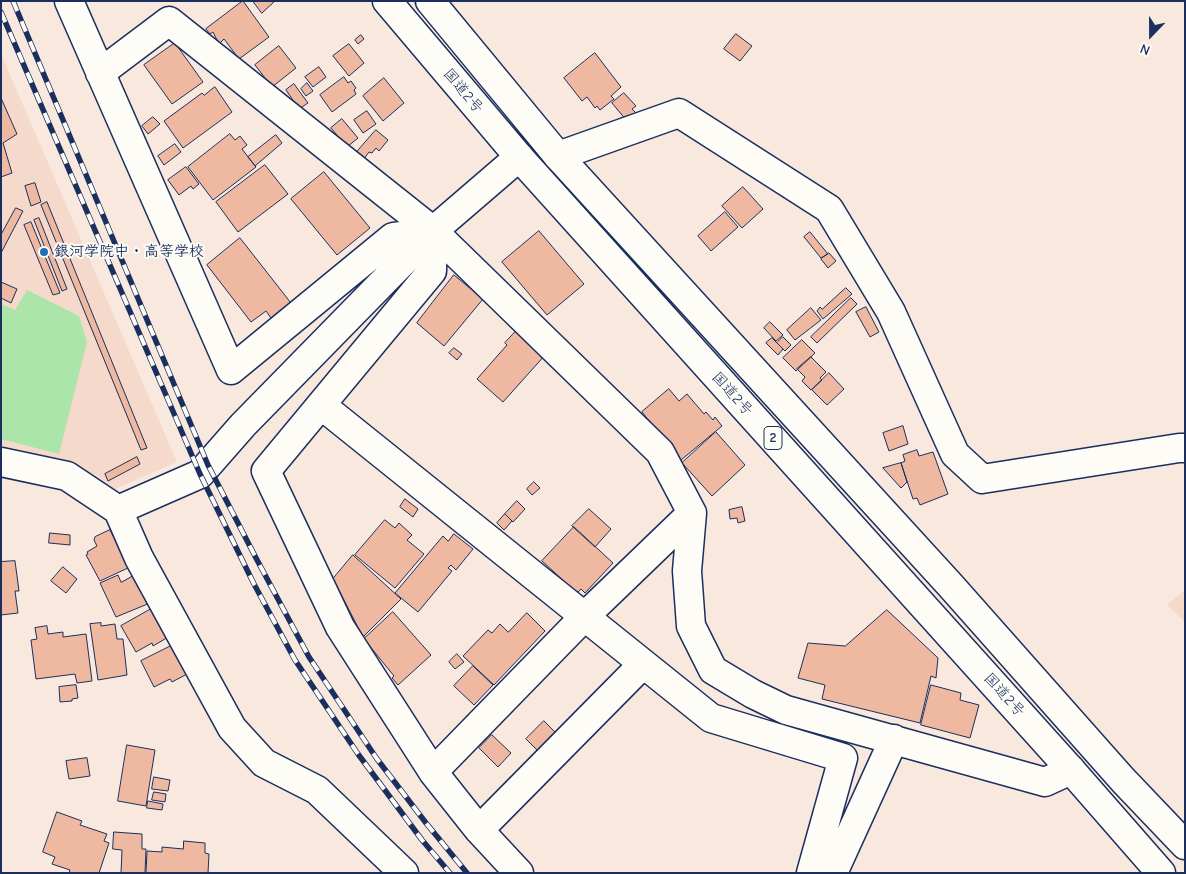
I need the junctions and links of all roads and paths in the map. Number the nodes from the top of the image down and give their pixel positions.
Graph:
1 (69, 1) edge
2 (387, 1) edge
3 (430, 1) edge
4 (100, 73) junction
5 (558, 156) junction
6 (519, 157) junction
7 (434, 232) junction
8 (321, 405) junction
9 (1185, 448) edge
10 (1, 462) edge
11 (118, 510) junction
12 (692, 513) junction
13 (585, 616) junction
14 (643, 664) junction
15 (894, 739) junction
16 (1071, 770) junction
17 (433, 772) junction
18 (479, 830) junction
19 (1185, 845) edge
20 (404, 873) edge
21 (519, 873) edge
22 (811, 873) edge
23 (833, 873) edge
24 (1161, 873) edge

1 - 4 main road
2 - 6 main road, 国道2号 / 2
3 - 5 main road, 2
4 - 7 main road
4 - 7 main road
5 - 9 main road
5 - 19 main road, 2
6 - 7 main road
6 - 16 main road, 国道2号 / 2
7 - 8 main road
7 - 11 main road
7 - 12 main road
8 - 13 main road
8 - 17 main road
10 - 11 main road
11 - 20 main road
12 - 13 main road
12 - 15 main road
13 - 14 main road
13 - 17 main road
14 - 18 main road
14 - 22 main road
15 - 16 main road
15 - 23 main road
16 - 24 main road, 国道2号 / 2
17 - 18 main road
18 - 21 main road

